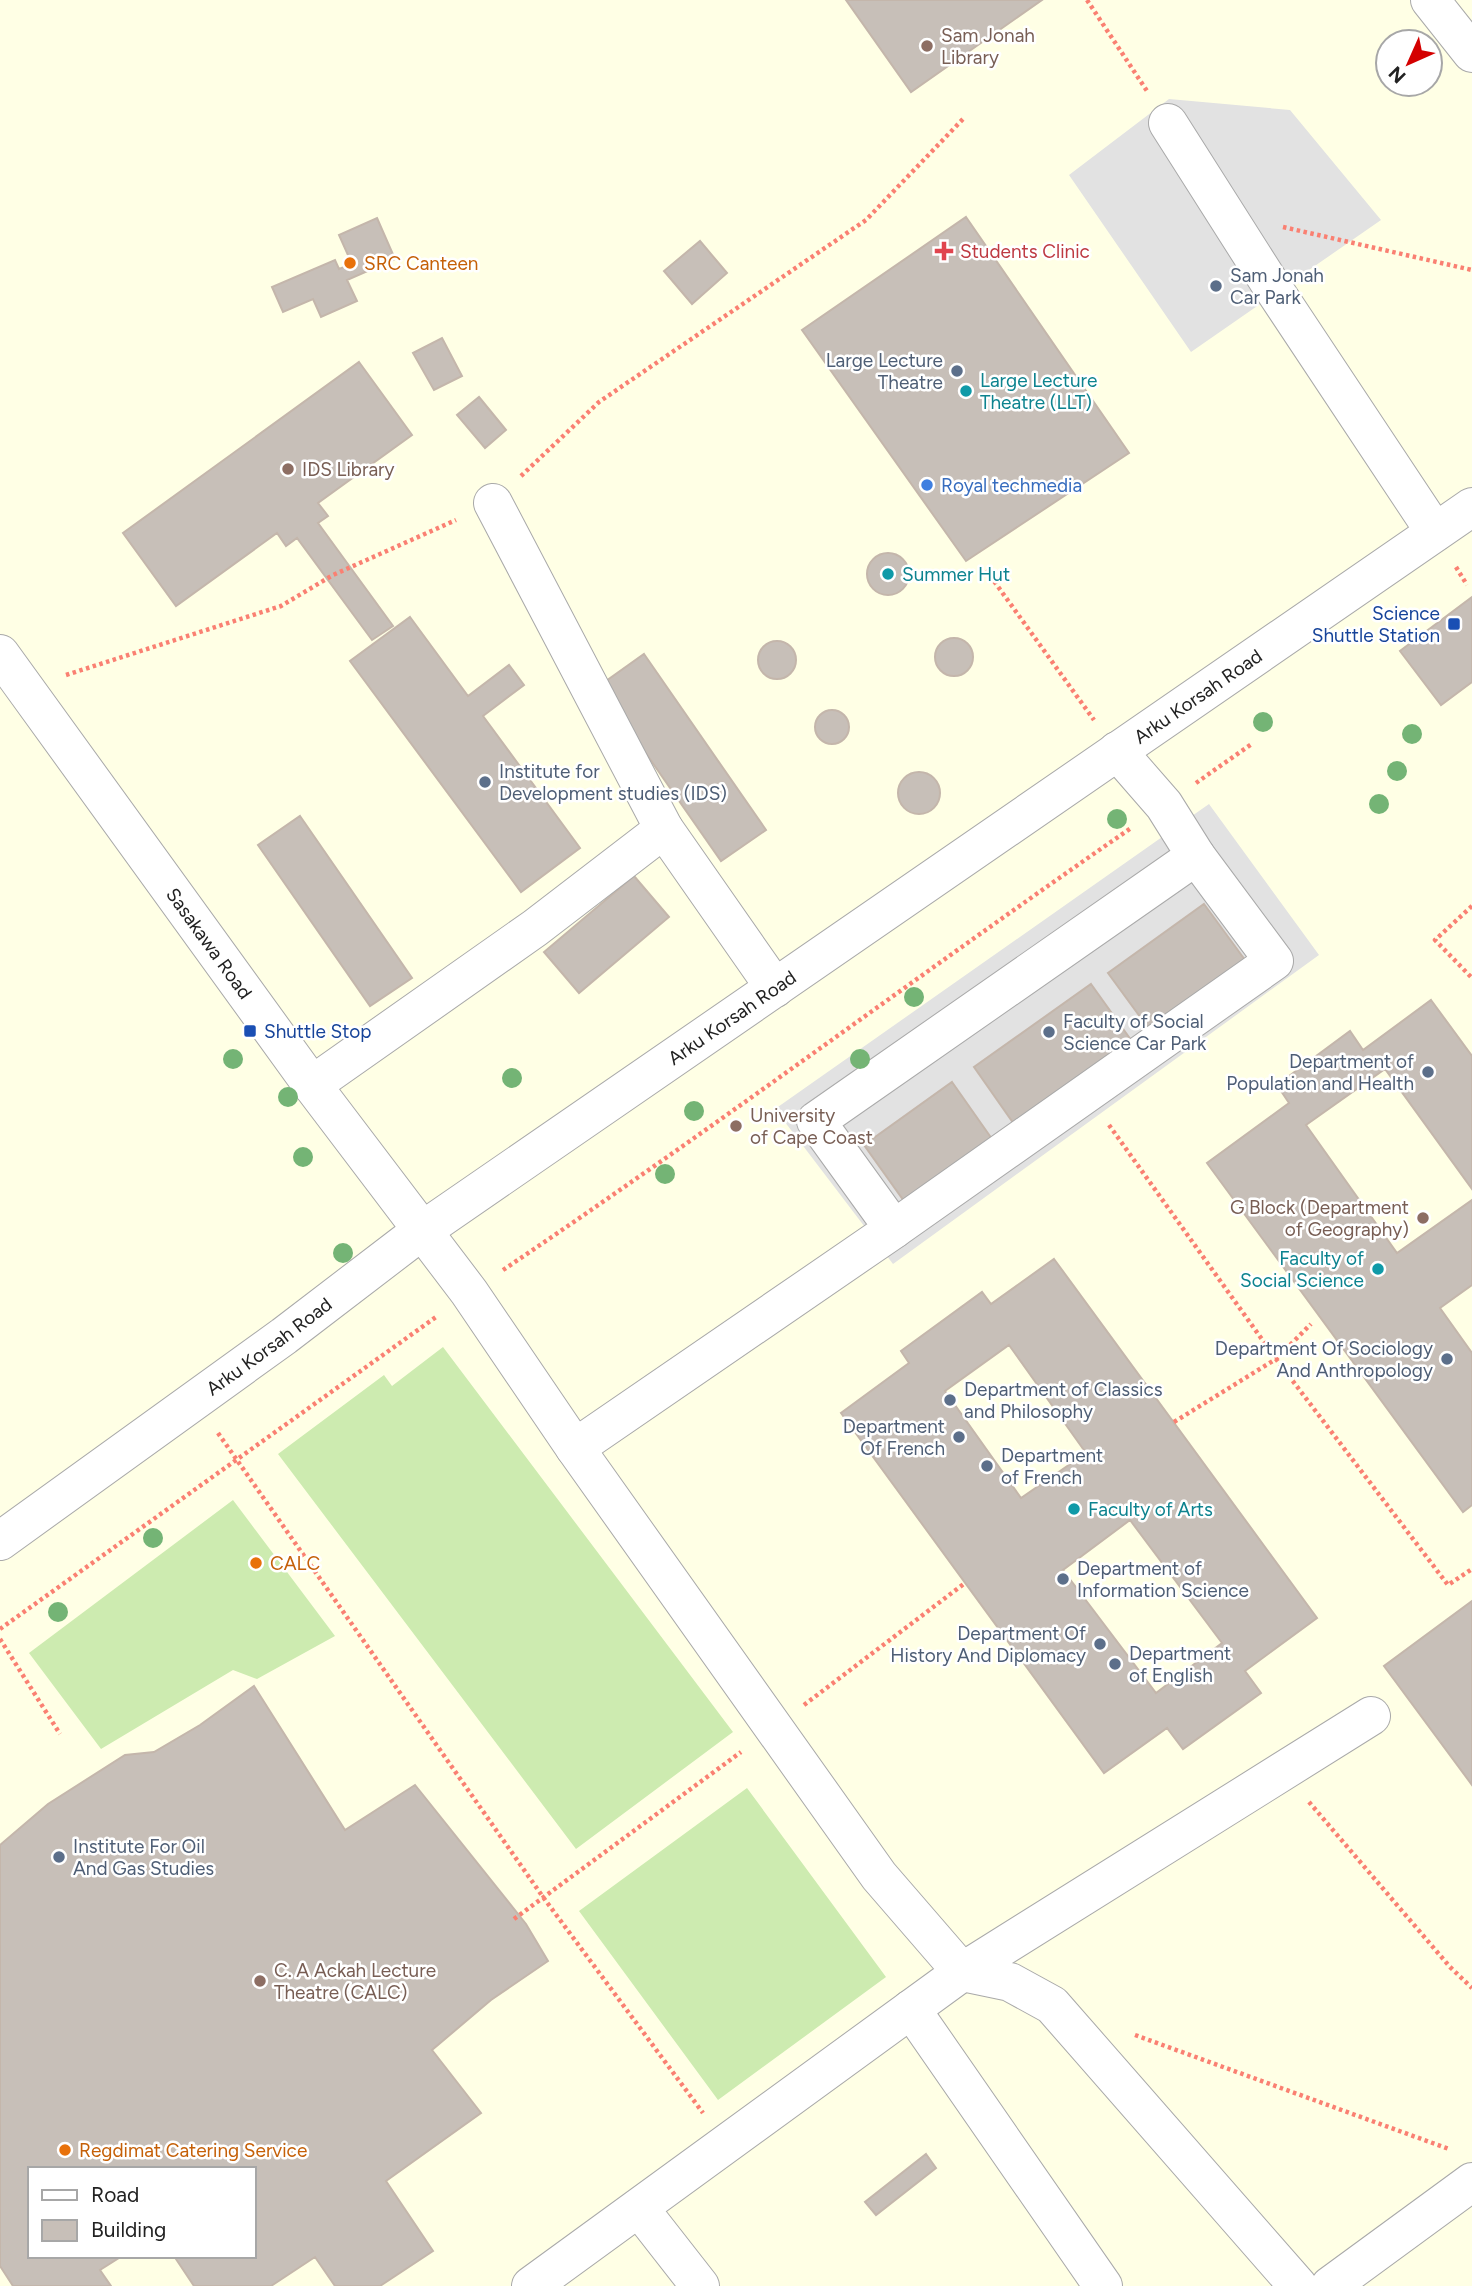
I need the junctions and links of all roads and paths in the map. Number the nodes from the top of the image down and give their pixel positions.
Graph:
1 (1087, 0) edge
2 (1430, 0) edge
3 (1472, 53) edge
4 (964, 119) dead end
5 (1168, 123) joint
6 (1228, 214) junction
7 (1472, 270) edge
8 (493, 503) junction
9 (1472, 507) edge
10 (1435, 532) junction
11 (986, 570) dead end
12 (0, 653) edge
13 (25, 689) junction
14 (1253, 743) dead end
15 (1117, 751) junction
16 (1164, 805) junction
17 (664, 829) junction
18 (1196, 856) junction
19 (1472, 906) edge
20 (1472, 978) edge
21 (775, 988) junction
22 (312, 1085) junction
23 (1088, 1095) junction
24 (894, 1229) junction
25 (423, 1230) junction
26 (470, 1292) junction
27 (1311, 1324) dead end
28 (1276, 1359) junction
29 (196, 1401) junction
30 (1174, 1423) dead end
31 (575, 1448) junction
32 (0, 1541) edge
33 (1472, 1569) edge
34 (0, 1629) edge
35 (0, 1639) edge
36 (1371, 1716) dead end
37 (60, 1734) dead end
38 (1282, 1772) junction
39 (962, 1972) junction
40 (1472, 1988) edge
41 (911, 2009) junction
42 (1130, 2034) dead end
43 (726, 2144) junction
44 (1465, 2167) edge
45 (639, 2208) junction
46 (531, 2286) edge
47 (700, 2286) edge
48 (1103, 2286) edge
49 (1297, 2286) edge
50 (1330, 2286) edge

1 - 5 path
2 - 3 street
4 - 8 path
5 - 6 street
6 - 7 path
6 - 10 street
8 - 13 path
8 - 17 street
9 - 10 street, Arku Korsah Road
10 - 15 street, Arku Korsah Road
11 - 15 path
12 - 13 street, Sasakawa Road
13 - 22 street, Sasakawa Road
14 - 16 path
15 - 16 street
15 - 21 street, Arku Korsah Road
16 - 18 street
16 - 26 path
17 - 21 street
17 - 22 street
18 - 23 street
18 - 24 street
19 - 20 path
21 - 25 street, Arku Korsah Road
22 - 25 street, Sasakawa Road
23 - 24 street
23 - 28 path
24 - 31 street
25 - 26 street, Sasakawa Road
25 - 29 street, Arku Korsah Road
26 - 31 street, Sasakawa Road
26 - 34 path
27 - 28 path
28 - 30 path
28 - 33 path
29 - 32 street, Arku Korsah Road
29 - 43 path
31 - 39 street, Sasakawa Road
35 - 37 path
36 - 38 street
38 - 39 street
38 - 40 path
39 - 41 street
39 - 49 street
41 - 43 street
41 - 48 street
42 - 44 path
43 - 45 street
44 - 50 street
45 - 46 street
45 - 47 street

